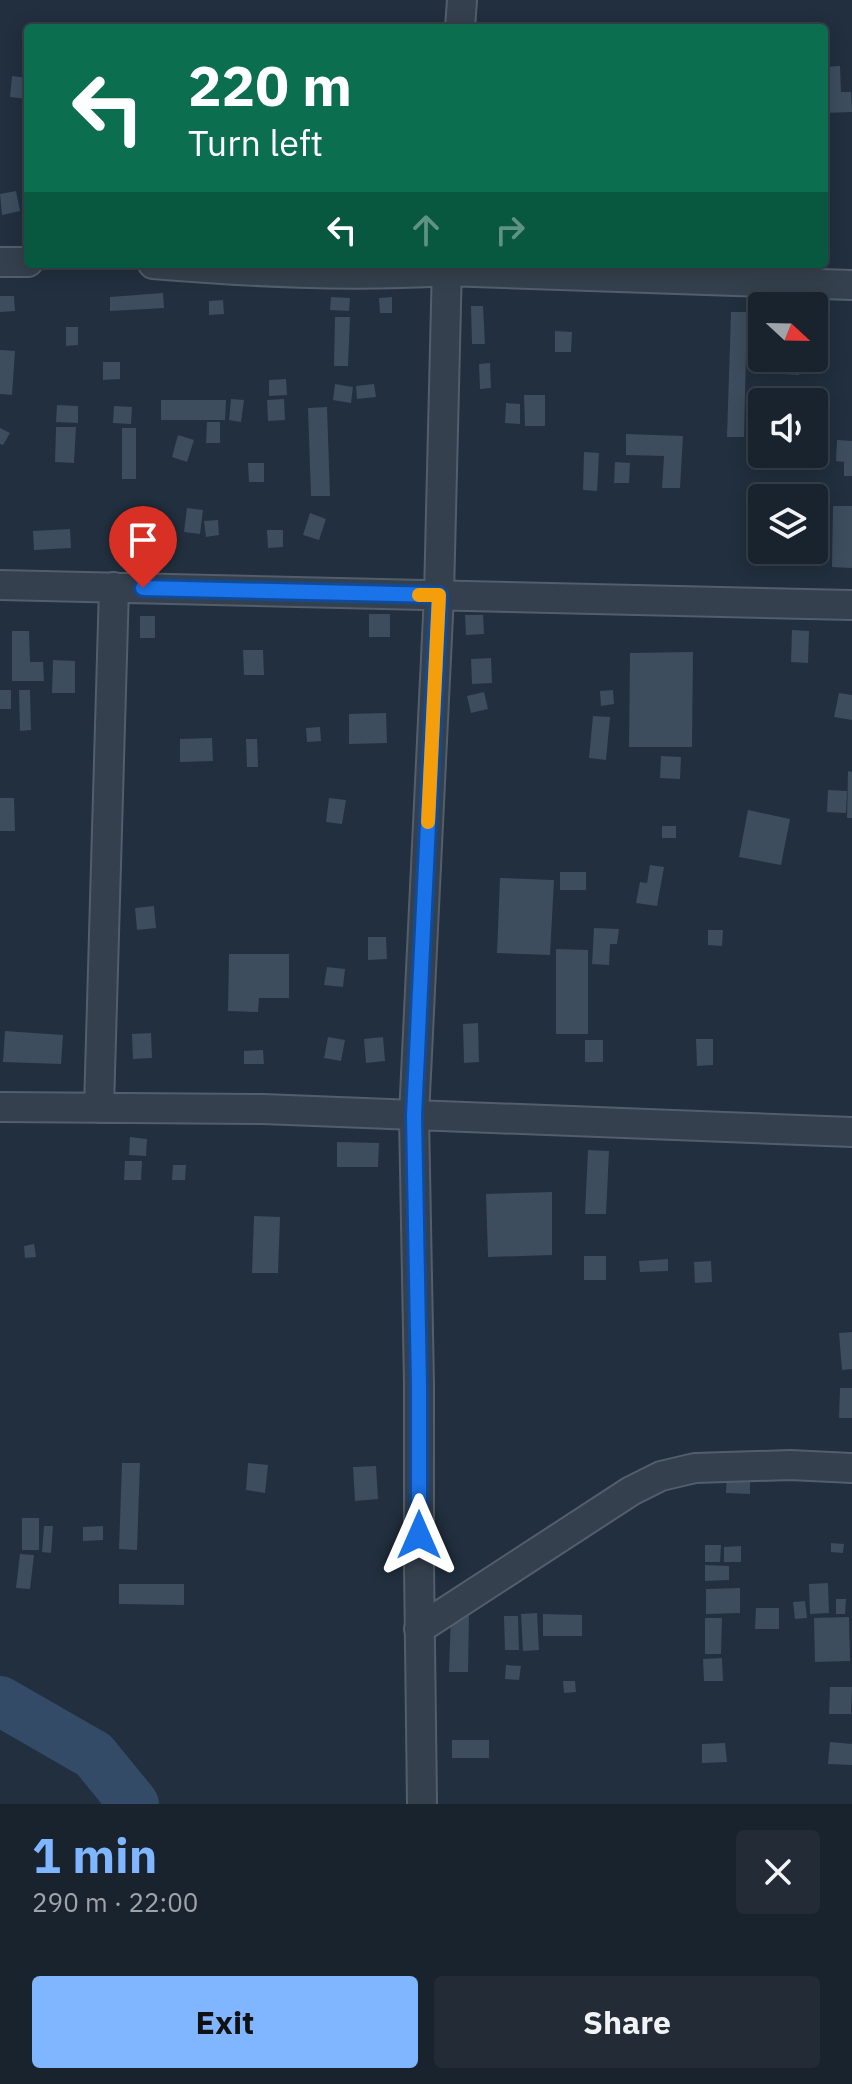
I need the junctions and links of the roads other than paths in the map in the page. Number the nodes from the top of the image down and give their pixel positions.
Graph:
1 (462, 0) edge
2 (460, 24) edge
3 (0, 262) edge
4 (24, 262) edge
5 (199, 268) edge
6 (446, 268) edge
7 (852, 285) edge
8 (0, 585) edge
9 (114, 587) junction
10 (439, 595) junction
11 (852, 605) edge
12 (0, 1107) edge
13 (99, 1108) junction
14 (414, 1116) junction
15 (852, 1132) edge
16 (852, 1468) edge
17 (419, 1629) junction
18 (422, 1804) edge

1 - 2 street
3 - 4 street
5 - 6 street
6 - 7 street
6 - 10 street
8 - 9 street
9 - 10 street
9 - 13 street
10 - 11 street
10 - 14 street
12 - 13 street
13 - 14 street
14 - 15 street
14 - 17 street
16 - 17 street
17 - 18 street

